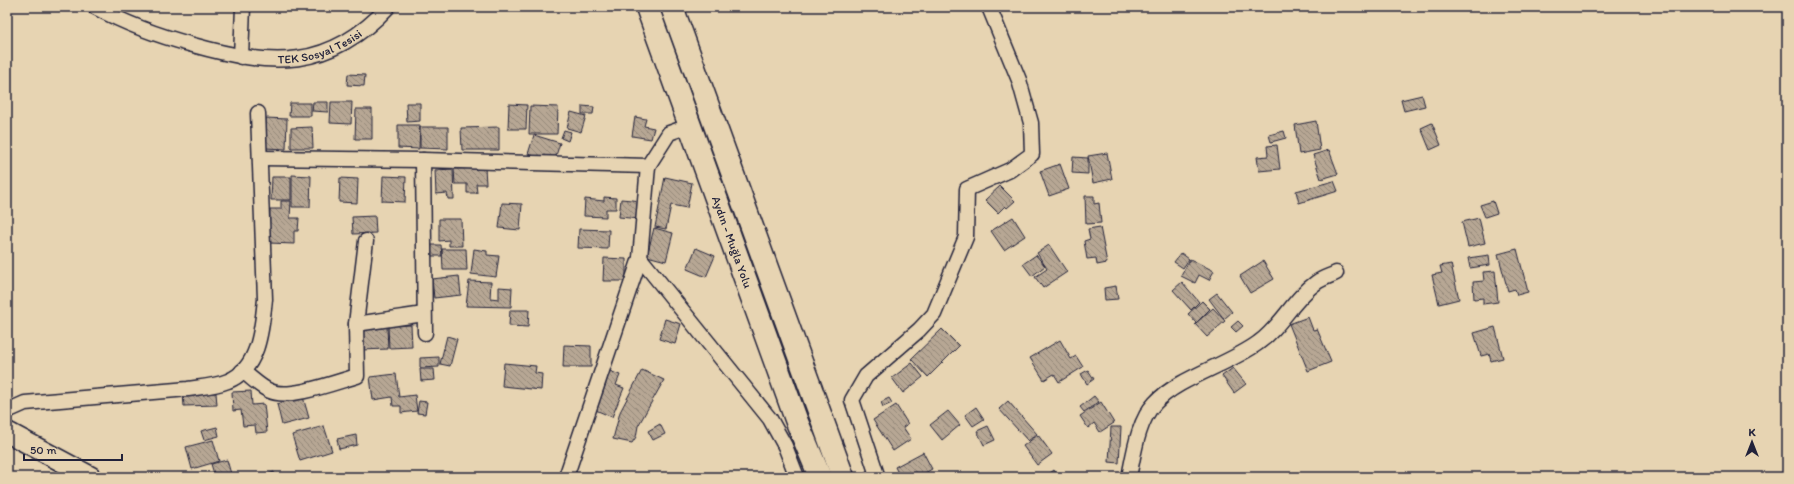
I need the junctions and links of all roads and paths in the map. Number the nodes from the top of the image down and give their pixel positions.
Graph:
1 (95, 7) edge
2 (243, 7) edge
3 (388, 7) edge
4 (647, 7) edge
5 (672, 7) edge
6 (989, 7) edge
7 (241, 57) junction
8 (258, 113) dead end
9 (689, 126) junction
10 (260, 158) junction
11 (423, 160) junction
12 (648, 166) junction
13 (366, 241) dead end
14 (640, 258) junction
15 (1336, 273) dead end
16 (424, 314) junction
17 (356, 324) junction
18 (425, 333) dead end
19 (242, 371) junction
20 (7, 411) edge
21 (7, 432) edge
22 (68, 471) edge
23 (91, 477) edge
24 (566, 477) edge
25 (796, 477) edge
26 (820, 477) edge
27 (843, 477) edge
28 (872, 477) edge
29 (1129, 477) edge

1 - 7 street, TEK Sosyal Tesisi
2 - 7 street
3 - 7 street, TEK Sosyal Tesisi
4 - 9 highway, Aydın - Muğla Yolu
5 - 27 highway, Aydın - Muğla Yolu
6 - 28 street
8 - 10 street
9 - 12 street
9 - 26 highway, Aydın - Muğla Yolu
10 - 11 street
10 - 19 street
11 - 12 street
11 - 16 street
12 - 14 street
13 - 17 street
14 - 24 street
14 - 25 street
15 - 29 street
16 - 17 street
16 - 18 street
17 - 19 street
19 - 20 street
21 - 22 street
22 - 23 street

